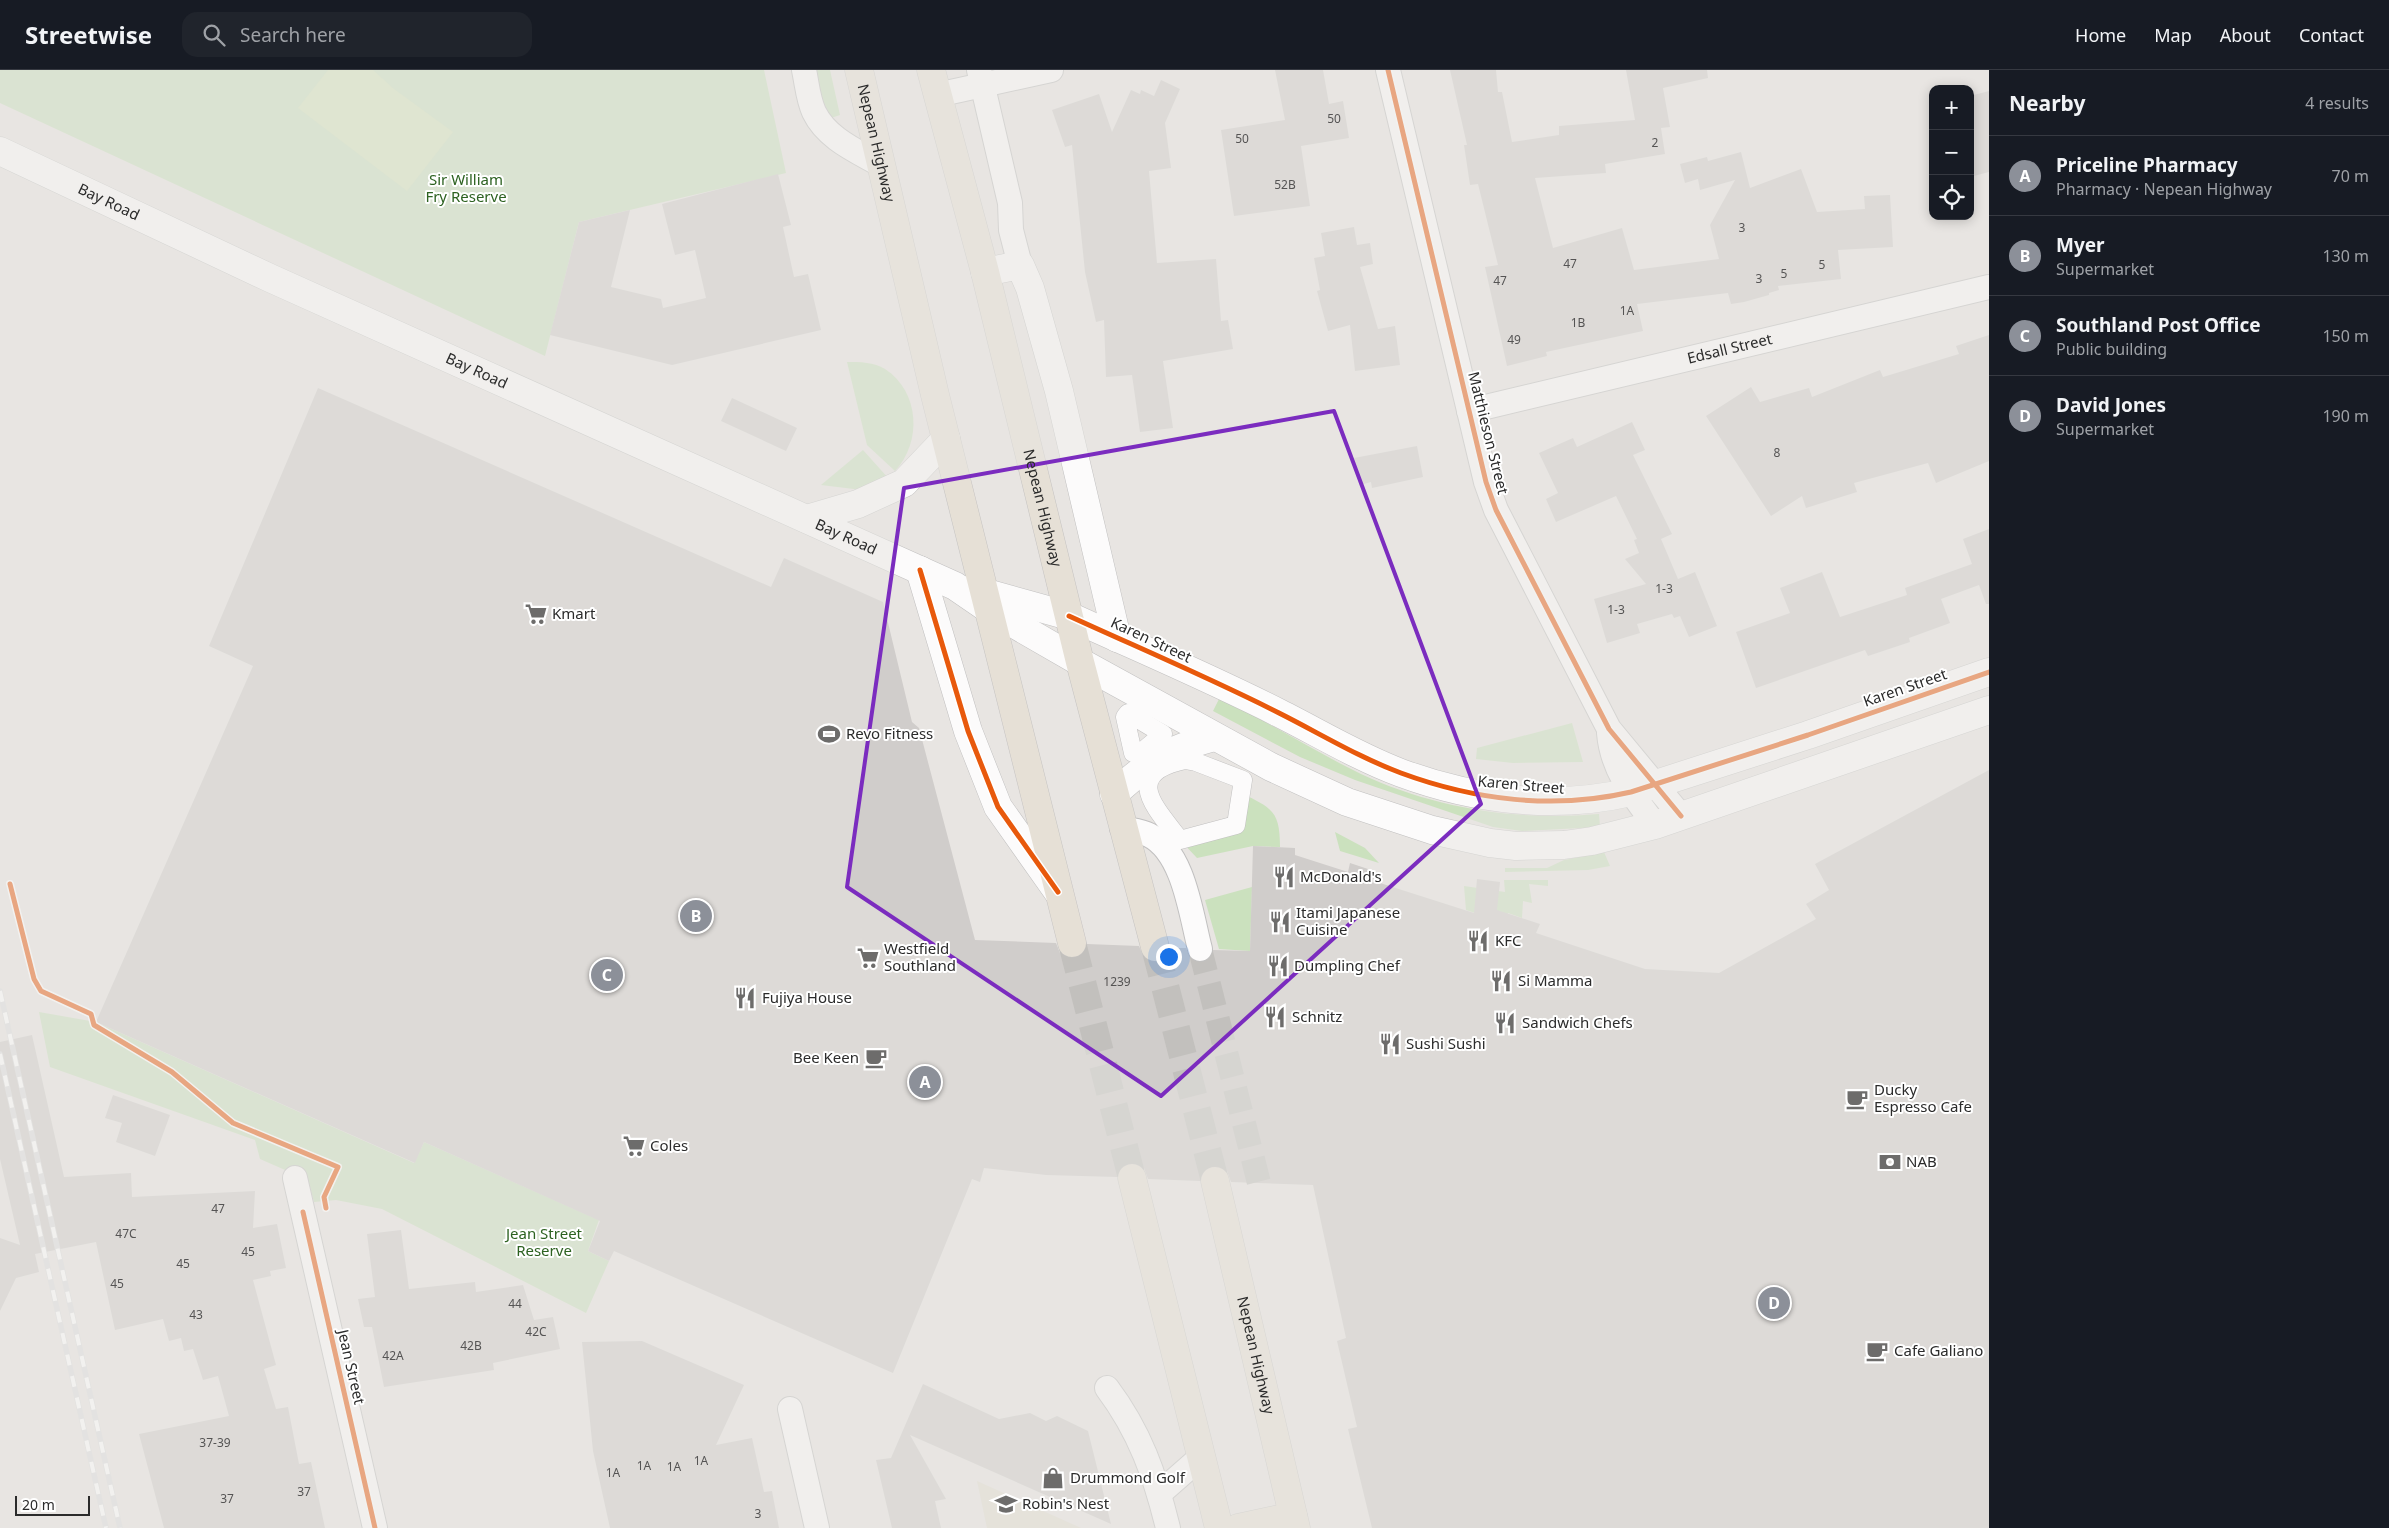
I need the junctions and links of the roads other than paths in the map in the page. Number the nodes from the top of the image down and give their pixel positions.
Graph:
1 (804, 70) edge
2 (859, 70) edge
3 (1051, 70) edge
4 (1388, 70) edge
5 (981, 78) edge
6 (934, 82) edge
7 (0, 152) edge
8 (881, 164) junction
9 (1020, 265) junction
10 (985, 272) junction
11 (1989, 287) edge
12 (1469, 411) junction
13 (946, 439) junction
14 (807, 519) junction
15 (920, 570) junction
16 (986, 600) junction
17 (1069, 616) junction
18 (1116, 638) junction
19 (1080, 662) junction
20 (1989, 672) edge
21 (1989, 710) edge
22 (1214, 736) junction
23 (1643, 788) junction
24 (1114, 794) junction
25 (1682, 816) junction
26 (1654, 825) junction
27 (1122, 828) junction
28 (1180, 840) joint
29 (1058, 892) junction
30 (1072, 943) tunnel mouth
31 (1155, 947) tunnel mouth
32 (1200, 949) tunnel mouth
33 (295, 1178) dead end
34 (1132, 1178) tunnel mouth
35 (1215, 1182) tunnel mouth
36 (1107, 1388) dead end
37 (790, 1409) dead end
38 (1202, 1457) junction
39 (1160, 1493) junction
40 (1294, 1522) edge
41 (375, 1528) edge
42 (817, 1528) edge
43 (1168, 1528) edge
44 (1219, 1528) edge
45 (1238, 1528) edge

1 - 8 street
2 - 8 highway, Nepean Highway
3 - 5 street
4 - 12 street, Matthieson Street
5 - 6 street
5 - 9 street
6 - 10 highway, Nepean Highway
7 - 14 street, Bay Road
8 - 13 highway, Nepean Highway
9 - 10 street
9 - 18 street
10 - 17 highway, Nepean Highway
11 - 12 street, Edsall Street
12 - 23 street, Matthieson Street
13 - 14 street
13 - 16 highway, Nepean Highway
14 - 15 street, Bay Road
15 - 16 street, Bay Road
15 - 29 street
16 - 17 street, Karen Street
16 - 19 street, Bay Road
16 - 29 highway, Nepean Highway
17 - 18 street, Karen Street
17 - 19 highway, Nepean Highway
18 - 23 street, Karen Street
19 - 22 street
19 - 24 highway, Nepean Highway
20 - 23 street, Karen Street
21 - 25 street
22 - 24 street
22 - 26 street
23 - 25 street, Matthieson Street
23 - 26 street, Matthieson Street
24 - 27 highway, Nepean Highway
25 - 26 street
27 - 31 highway, Nepean Highway
27 - 32 street
28 - 28 street
29 - 30 highway, Nepean Highway
33 - 41 street, Jean Street
34 - 38 highway
35 - 40 highway, Nepean Highway
36 - 39 street
37 - 42 street
38 - 39 street
38 - 44 highway
39 - 43 street
40 - 45 highway

